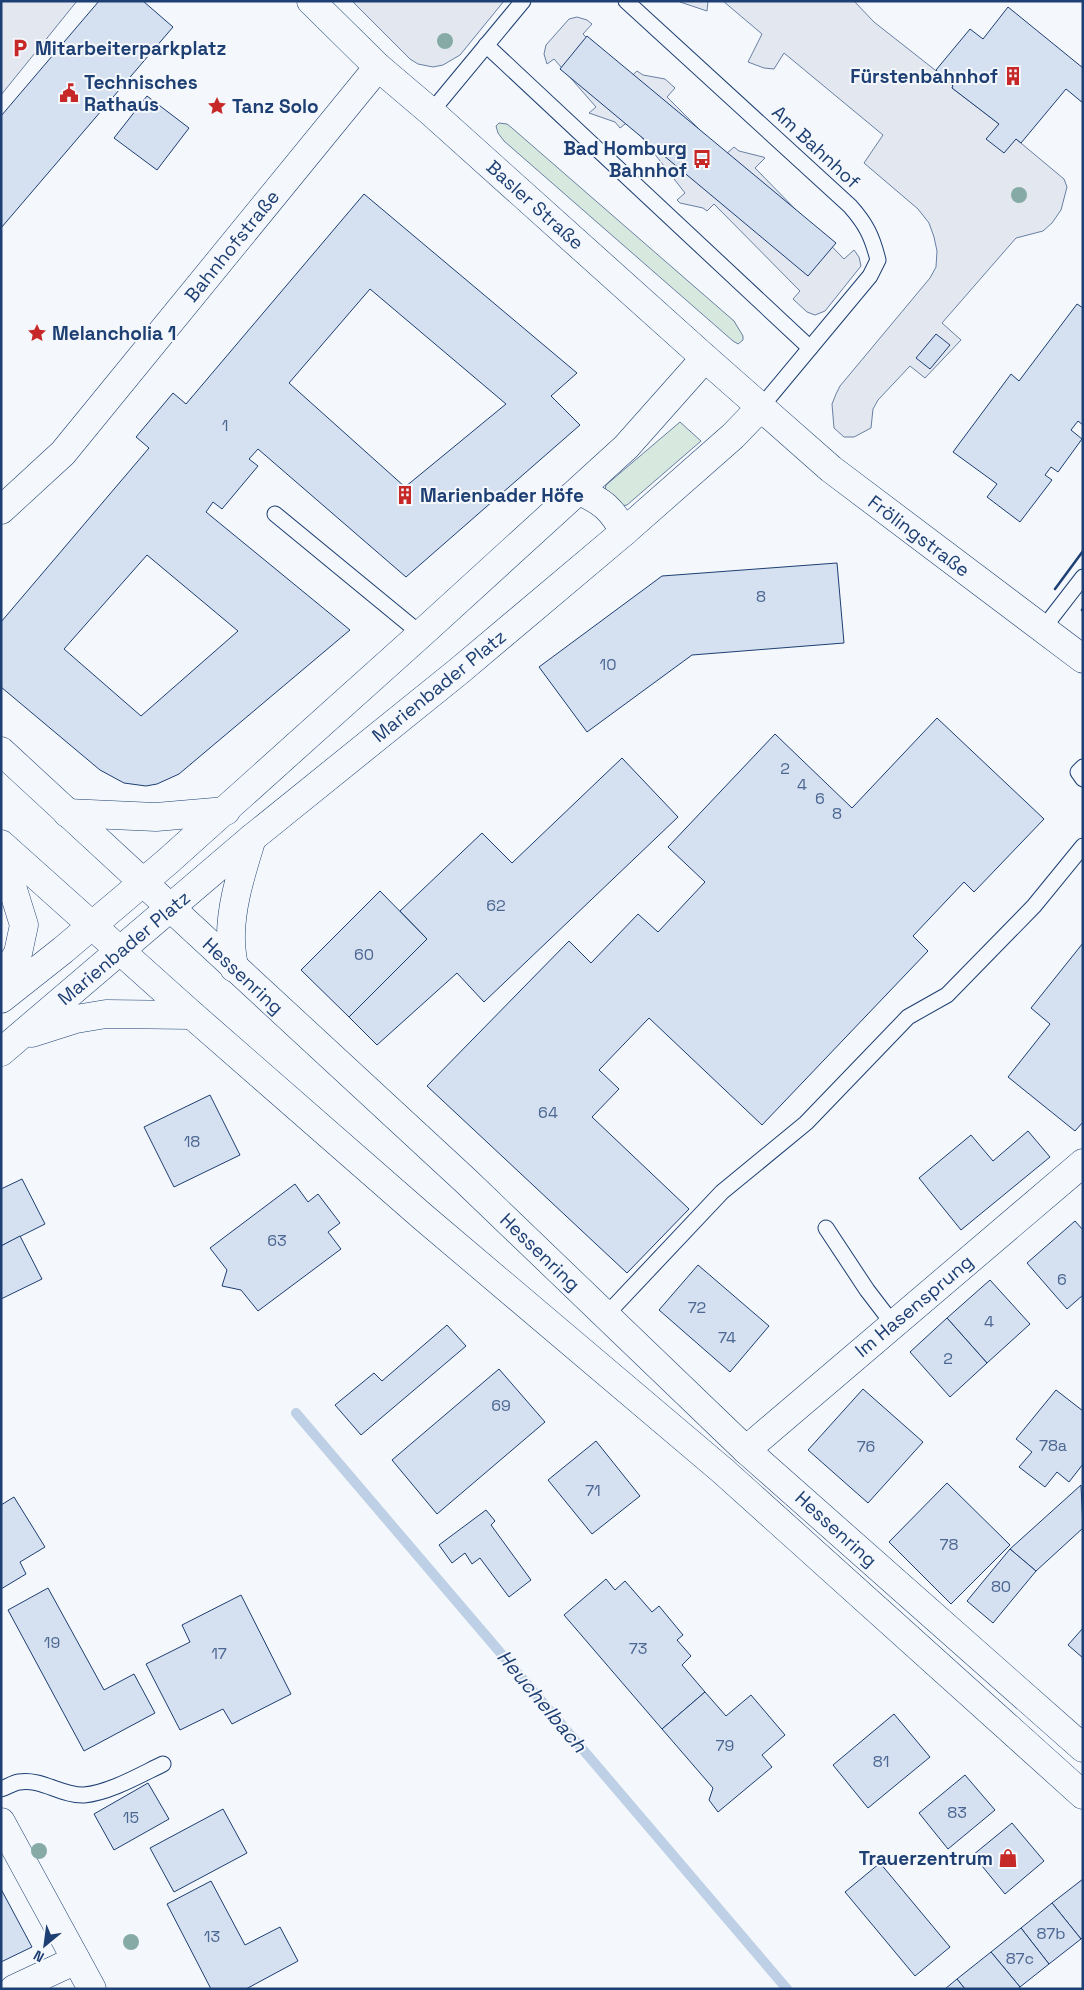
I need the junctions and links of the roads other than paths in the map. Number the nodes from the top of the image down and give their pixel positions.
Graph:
1 (311, 1) edge
2 (522, 1) edge
3 (626, 1) edge
4 (486, 44) junction
5 (378, 67) junction
6 (439, 102) junction
7 (810, 348) junction
8 (705, 358) junction
9 (761, 407) junction
10 (579, 491) junction
11 (1, 510) edge
12 (275, 514) dead end
13 (624, 532) junction
14 (1083, 577) edge
15 (1042, 630) junction
16 (421, 634) junction
17 (1083, 659) edge
18 (1, 751) edge
19 (1083, 767) edge
20 (1083, 779) edge
21 (226, 810) junction
22 (68, 813) junction
23 (252, 838) junction
24 (1, 844) edge
25 (1083, 846) edge
26 (1, 851) edge
27 (142, 882) junction
28 (170, 908) junction
29 (91, 925) junction
30 (120, 951) junction
31 (234, 968) junction
32 (1, 982) edge
33 (1, 999) edge
34 (192, 1016) junction
35 (10, 1045) edge
36 (1083, 1163) edge
37 (826, 1228) dead end
38 (606, 1315) junction
39 (893, 1324) junction
40 (746, 1450) junction
41 (1083, 1748) edge
42 (163, 1764) dead end
43 (1, 1789) edge
44 (1083, 1795) edge
45 (1, 1822) edge
46 (76, 1960) junction
47 (14, 1989) edge
48 (92, 1989) edge

1 - 5 street, Basler Straße
2 - 4 lane
3 - 7 lane, Am Bahnhof
4 - 6 lane
4 - 7 lane
5 - 6 street, Basler Straße
5 - 11 street, Bahnhofstraße
6 - 8 street, Basler Straße
7 - 9 lane
8 - 9 street, Basler Straße
8 - 10 street, Marienbader Platz
9 - 13 street, Marienbader Platz
9 - 15 street, Frölingstraße
10 - 13 street
10 - 16 street, Marienbader Platz
12 - 16 lane
13 - 23 street, Marienbader Platz
14 - 15 lane
15 - 17 street, Frölingstraße
16 - 21 street, Marienbader Platz
18 - 22 street, Hessenring
19 - 20 lane
21 - 22 street
21 - 27 street, Marienbader Platz
22 - 27 street, Hessenring
23 - 28 street, Marienbader Platz
23 - 31 street
24 - 29 street, Hessenring
25 - 38 lane
26 - 32 street
27 - 28 street, Hessenring
27 - 29 street, Marienbader Platz
28 - 30 street, Marienbader Platz
28 - 31 street, Hessenring
29 - 30 street, Hessenring
29 - 33 street, Marienbader Platz
30 - 34 street, Hessenring
30 - 35 street, Marienbader Platz
31 - 38 street, Hessenring
34 - 35 street, Marienbader Platz
34 - 44 street, Hessenring
36 - 39 street, Im Hasensprung
37 - 39 lane
38 - 40 street, Hessenring
39 - 40 street, Im Hasensprung
40 - 41 street, Hessenring
42 - 43 lane
45 - 46 street
46 - 47 street
46 - 48 street

